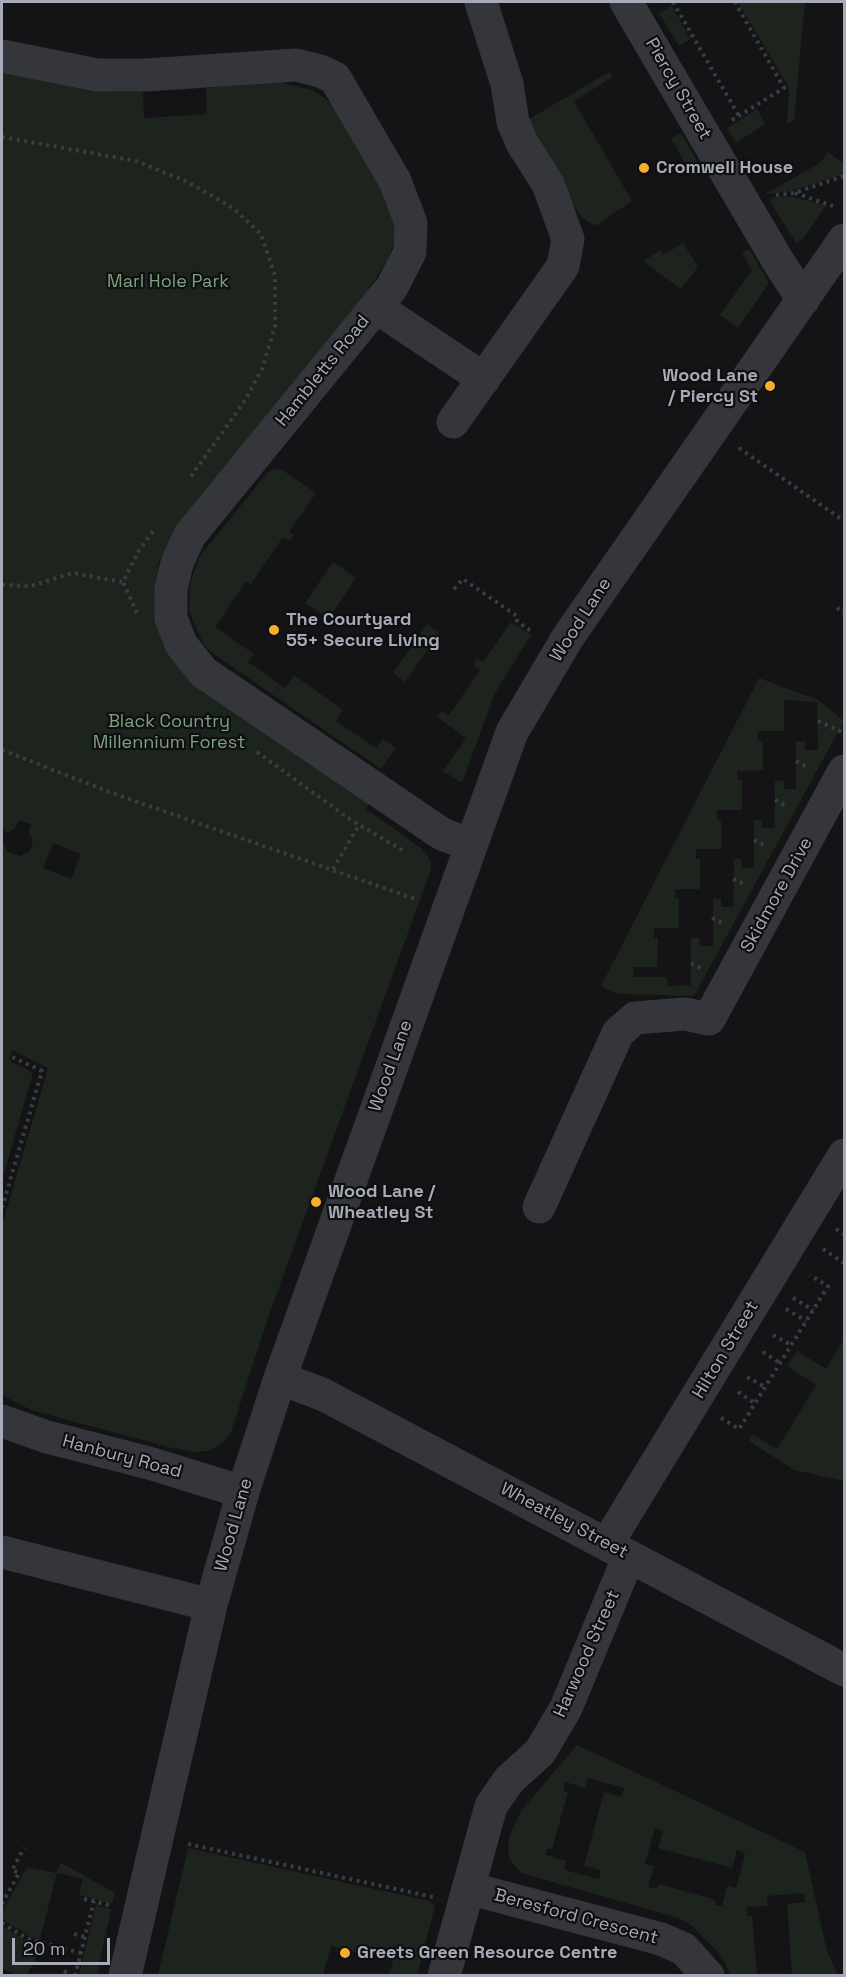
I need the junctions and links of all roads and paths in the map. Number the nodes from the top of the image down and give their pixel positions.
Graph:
1 (481, 2) edge
2 (626, 2) edge
3 (673, 2) edge
4 (735, 2) edge
5 (2, 56) edge
6 (739, 116) junction
7 (725, 125) dead end
8 (844, 176) edge
9 (794, 193) junction
10 (770, 197) dead end
11 (833, 206) dead end
12 (844, 240) edge
13 (803, 300) junction
14 (376, 307) junction
15 (484, 378) junction
16 (453, 422) dead end
17 (738, 448) dead end
18 (844, 521) edge
19 (123, 582) dead end
20 (2, 585) edge
21 (454, 589) dead end
22 (837, 608) dead end
23 (844, 613) edge
24 (538, 636) dead end
25 (818, 721) dead end
26 (842, 732) dead end
27 (2, 750) edge
28 (844, 771) edge
29 (366, 816) dead end
30 (471, 845) junction
31 (333, 869) junction
32 (425, 902) dead end
33 (10, 1056) dead end
34 (844, 1155) edge
35 (2, 1208) edge
36 (539, 1208) dead end
37 (808, 1273) dead end
38 (792, 1298) dead end
39 (786, 1309) dead end
40 (813, 1310) junction
41 (806, 1321) junction
42 (771, 1333) dead end
43 (791, 1345) junction
44 (760, 1351) dead end
45 (780, 1363) junction
46 (745, 1376) dead end
47 (280, 1378) junction
48 (765, 1387) junction
49 (720, 1417) dead end
50 (2, 1421) edge
51 (243, 1491) junction
52 (618, 1550) junction
53 (2, 1552) edge
54 (211, 1605) junction
55 (844, 1670) edge
56 (182, 1842) dead end
57 (24, 1848) dead end
58 (455, 1894) junction
59 (84, 1899) dead end
60 (2, 1901) edge
61 (94, 1901) junction
62 (112, 1906) dead end
63 (2, 1923) edge
64 (74, 1934) dead end
65 (85, 1937) junction
66 (81, 1953) junction
67 (64, 1971) dead end
68 (73, 1976) edge
69 (125, 1976) edge
70 (444, 1976) edge
71 (708, 1976) edge

1 - 15 street
2 - 13 street, Piercy Street
3 - 6 path
4 - 6 path
5 - 14 street, Hambletts Road
6 - 7 path
8 - 9 path
9 - 10 path
9 - 11 path
12 - 13 street, Wood Lane
13 - 30 street, Wood Lane
14 - 15 street
14 - 30 street, Hambletts Road
15 - 16 street
17 - 18 path
19 - 20 path
21 - 24 path
22 - 23 path
25 - 26 path
27 - 31 path
28 - 36 street, Skidmore Drive
29 - 31 path
30 - 47 street, Wood Lane
31 - 32 path
33 - 35 path
34 - 52 street, Hilton Street
37 - 40 path
38 - 40 path
39 - 41 path
40 - 41 path
41 - 43 path
42 - 43 path
43 - 45 path
44 - 45 path
45 - 48 path
46 - 48 path
47 - 51 street, Wood Lane
47 - 52 street, Wheatley Street
48 - 49 path
50 - 51 street, Hanbury Road
51 - 54 street, Wood Lane
52 - 55 street, Wheatley Street
52 - 58 street, Harwood Street
53 - 54 street
54 - 69 street, Wood Lane
56 - 58 path
57 - 60 path
58 - 70 street, Harwood Street
58 - 71 street, Beresford Crescent
59 - 61 path
61 - 62 path
61 - 65 path
63 - 66 path
64 - 65 path
65 - 66 path
66 - 68 path
67 - 68 path

